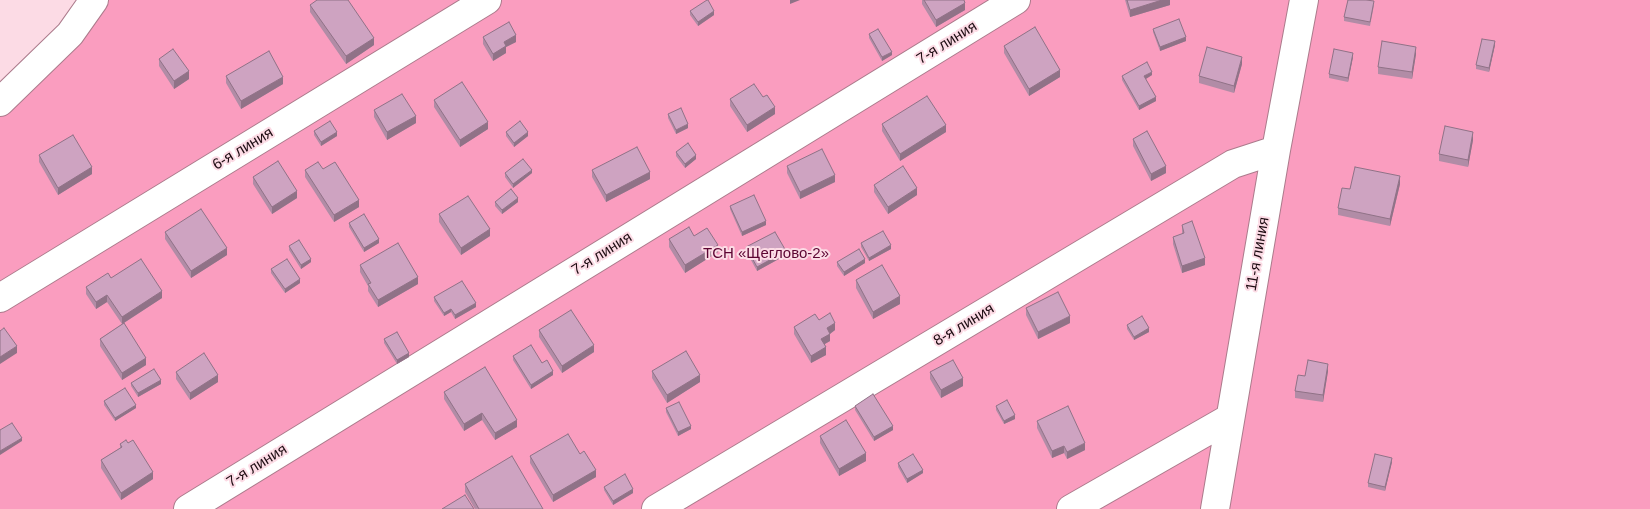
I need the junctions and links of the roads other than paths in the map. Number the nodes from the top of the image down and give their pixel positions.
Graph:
1 (94, 0) edge
2 (487, 0) edge
3 (1016, 0) edge
4 (1304, 0) edge
5 (0, 102) edge
6 (1276, 150) junction
7 (0, 298) edge
8 (1230, 418) junction
9 (188, 509) edge
10 (656, 509) edge
11 (1071, 509) edge
12 (1215, 509) edge

1 - 5 street
2 - 7 street, 6-я линия
3 - 9 street, 7-я линия
4 - 6 street, 11-я линия
6 - 8 street, 11-я линия
6 - 10 street, 8-я линия
8 - 11 street
8 - 12 street, 11-я линия

